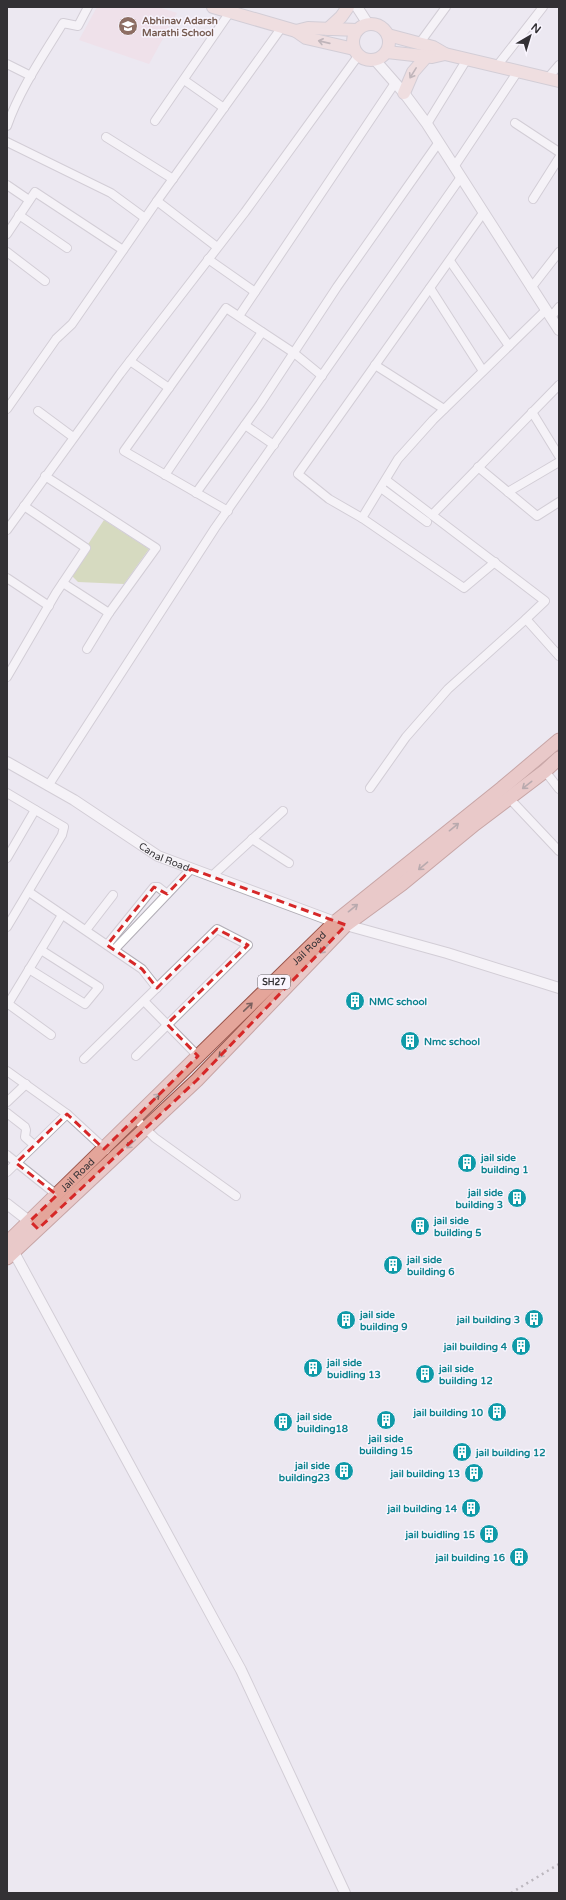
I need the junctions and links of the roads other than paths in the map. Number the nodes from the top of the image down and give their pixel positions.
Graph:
1 (88, 7) edge
2 (213, 7) edge
3 (348, 7) edge
4 (357, 7) edge
5 (446, 7) edge
6 (543, 7) edge
7 (230, 12) junction
8 (368, 24) junction
9 (282, 27) junction
10 (328, 29) junction
11 (357, 30) junction
12 (296, 31) junction
13 (388, 35) junction
14 (419, 44) junction
15 (356, 52) junction
16 (387, 52) junction
17 (445, 54) junction
18 (427, 56) junction
19 (467, 59) junction
20 (375, 60) junction
21 (7, 64) edge
22 (559, 65) edge
23 (497, 66) junction
24 (518, 71) junction
25 (31, 76) junction
26 (184, 80) junction
27 (553, 80) edge
28 (395, 83) junction
29 (404, 93) junction
30 (224, 108) junction
31 (155, 121) dead end
32 (515, 123) dead end
33 (427, 124) junction
34 (7, 126) edge
35 (106, 137) dead end
36 (7, 142) edge
37 (439, 142) junction
38 (559, 152) edge
39 (559, 158) edge
40 (454, 167) junction
41 (461, 177) junction
42 (173, 179) junction
43 (7, 185) edge
44 (533, 199) dead end
45 (29, 200) junction
46 (157, 201) junction
47 (484, 213) junction
48 (19, 215) junction
49 (145, 218) junction
50 (7, 234) edge
51 (217, 247) junction
52 (67, 248) dead end
53 (123, 250) junction
54 (7, 252) edge
55 (559, 252) edge
56 (208, 259) junction
57 (450, 260) junction
58 (45, 281) dead end
59 (430, 288) junction
60 (531, 288) junction
61 (256, 292) junction
62 (559, 307) edge
63 (548, 314) junction
64 (239, 316) junction
65 (559, 330) edge
66 (262, 332) junction
67 (509, 346) junction
68 (294, 353) junction
69 (130, 361) junction
70 (376, 365) junction
71 (483, 371) junction
72 (322, 376) junction
73 (559, 385) edge
74 (169, 388) junction
75 (7, 409) edge
76 (444, 409) junction
77 (38, 411) dead end
78 (532, 412) junction
79 (245, 425) junction
80 (73, 437) junction
81 (274, 444) junction
82 (559, 456) edge
83 (559, 462) edge
84 (478, 467) junction
85 (165, 475) junction
86 (45, 476) junction
87 (386, 480) junction
88 (381, 488) junction
89 (508, 492) junction
90 (196, 493) junction
91 (559, 502) edge
92 (24, 506) junction
93 (228, 510) junction
94 (362, 518) junction
95 (429, 519) junction
96 (7, 530) edge
97 (495, 562) junction
98 (7, 578) edge
99 (63, 583) junction
100 (49, 606) junction
101 (109, 614) junction
102 (526, 619) junction
103 (87, 649) dead end
104 (559, 656) edge
105 (7, 677) edge
106 (559, 740) edge
107 (559, 758) edge
108 (7, 762) edge
109 (545, 772) junction
110 (48, 786) junction
111 (370, 788) dead end
112 (559, 789) edge
113 (7, 793) edge
114 (510, 799) junction
115 (35, 810) junction
116 (283, 811) dead end
117 (252, 839) junction
118 (559, 851) edge
119 (7, 858) edge
120 (289, 863) dead end
121 (191, 869) junction
122 (212, 876) junction
123 (29, 892) junction
124 (167, 894) junction
125 (113, 895) dead end
126 (62, 915) junction
127 (341, 924) junction
128 (7, 927) edge
129 (86, 930) junction
130 (111, 948) junction
131 (41, 950) junction
132 (29, 969) junction
133 (157, 988) junction
134 (559, 988) edge
135 (144, 1001) junction
136 (8, 1003) edge
137 (167, 1024) junction
138 (51, 1035) dead end
139 (136, 1056) dead end
140 (198, 1056) junction
141 (84, 1059) dead end
142 (7, 1071) edge
143 (26, 1084) junction
144 (7, 1102) edge
145 (7, 1113) edge
146 (67, 1114) junction
147 (135, 1118) junction
148 (147, 1129) junction
149 (34, 1145) junction
150 (104, 1149) junction
151 (7, 1155) edge
152 (114, 1159) junction
153 (16, 1163) junction
154 (7, 1172) edge
155 (57, 1195) junction
156 (236, 1196) dead end
157 (7, 1204) edge
158 (34, 1225) junction
159 (9, 1248) edge
160 (345, 1893) edge

1 - 25 street
2 - 7 main road
3 - 10 main road
4 - 8 street
5 - 14 street
6 - 23 street
7 - 9 main road
7 - 26 street
8 - 11 main road
8 - 13 main road
9 - 12 main road
9 - 30 street
10 - 11 main road
10 - 12 main road
11 - 15 main road
15 -> 12 main road
13 - 14 main road
13 - 16 main road
14 - 17 main road
15 - 20 main road
15 - 51 street
16 - 18 main road
16 - 20 main road
17 - 18 main road
17 - 19 main road
18 -> 29 main road
19 - 23 main road
19 - 33 street
20 - 28 street
21 - 25 street
22 - 27 street
23 - 24 main road
24 - 27 main road
24 - 40 street
25 - 34 street
26 - 30 street
26 - 31 street
28 - 29 street
28 - 61 street
29 - 33 street
30 - 42 street
32 - 38 street
33 - 37 street
35 - 42 street
36 - 49 street
37 - 40 street
37 - 68 street
39 - 44 street
40 - 41 street
41 - 47 street
41 - 72 street
42 - 46 street
43 - 45 street
45 - 48 street
45 - 53 street
46 - 49 street
46 - 51 street
47 - 57 street
47 - 60 street
48 - 50 street
48 - 52 street
49 - 53 street
51 - 56 street
53 - 75 street
54 - 58 street
55 - 60 street
56 - 61 street
56 - 69 street
57 - 59 street
57 - 67 street
59 - 70 street
59 - 71 street
60 - 63 street
61 - 64 street
62 - 63 street
63 - 65 street
63 - 67 street
64 - 66 street
64 - 74 street
66 - 68 street
66 - 85 street
67 - 71 street
68 - 72 street
68 - 79 street
69 - 74 street
69 - 80 street
70 - 76 street
70 - 94 street
71 - 76 street
72 - 81 street
73 - 78 street
74 - 85 street
76 - 87 street
77 - 80 street
78 - 82 street
78 - 84 street
79 - 81 street
79 - 90 street
80 - 86 street
81 - 93 street
83 - 89 street
84 - 89 street
84 - 95 street
85 - 90 street
86 - 92 street
86 - 101 street
87 - 88 street
87 - 95 street
88 - 94 street
88 - 95 street
89 - 91 street
90 - 93 street
92 - 96 street
92 - 99 street
93 - 110 street
94 - 97 street
95 - 97 street
97 - 102 street
98 - 100 street
99 - 100 street
99 - 101 street
100 - 105 street
101 - 103 street
102 - 104 street
102 - 111 street
127 -> 106 main road, Jail Road / SH27
107 - 109 main road
108 - 110 street, Canal Road
109 - 112 street
109 -> 114 main road
110 - 121 street, Canal Road
113 - 115 street
114 - 118 street
114 -> 127 main road
115 - 119 street
115 - 123 street
116 - 117 street
117 - 120 street
117 - 122 street
121 - 122 street, Canal Road
121 - 124 street
122 - 127 street, Canal Road
123 - 126 street
123 - 128 street
124 - 130 street
124 - 130 street
125 - 129 street
126 - 129 street
126 - 131 street
127 - 134 street, Canal Road
140 -> 127 main road, Jail Road / SH27
127 -> 148 main road
129 - 130 street
130 - 133 street
131 - 132 street
131 - 132 street
132 - 136 street
133 - 135 street
133 - 137 street
135 - 137 street
135 - 141 street
136 - 138 street
137 - 139 street
137 - 140 street
147 -> 140 main road, Jail Road / SH27
142 - 143 street
143 - 144 street
143 - 146 street
145 - 149 street
146 - 149 street
146 - 150 street
147 - 148 street
147 - 150 main road, Jail Road / SH27
148 -> 152 main road
148 - 156 street
149 - 153 street
150 - 152 street
150 - 155 main road, Jail Road / SH27
151 - 153 street
152 - 158 main road
153 - 154 street
153 - 155 street
155 - 158 main road, Jail Road / SH27
157 - 158 street
158 - 159 main road, Jail Road / SH27
159 - 160 street

